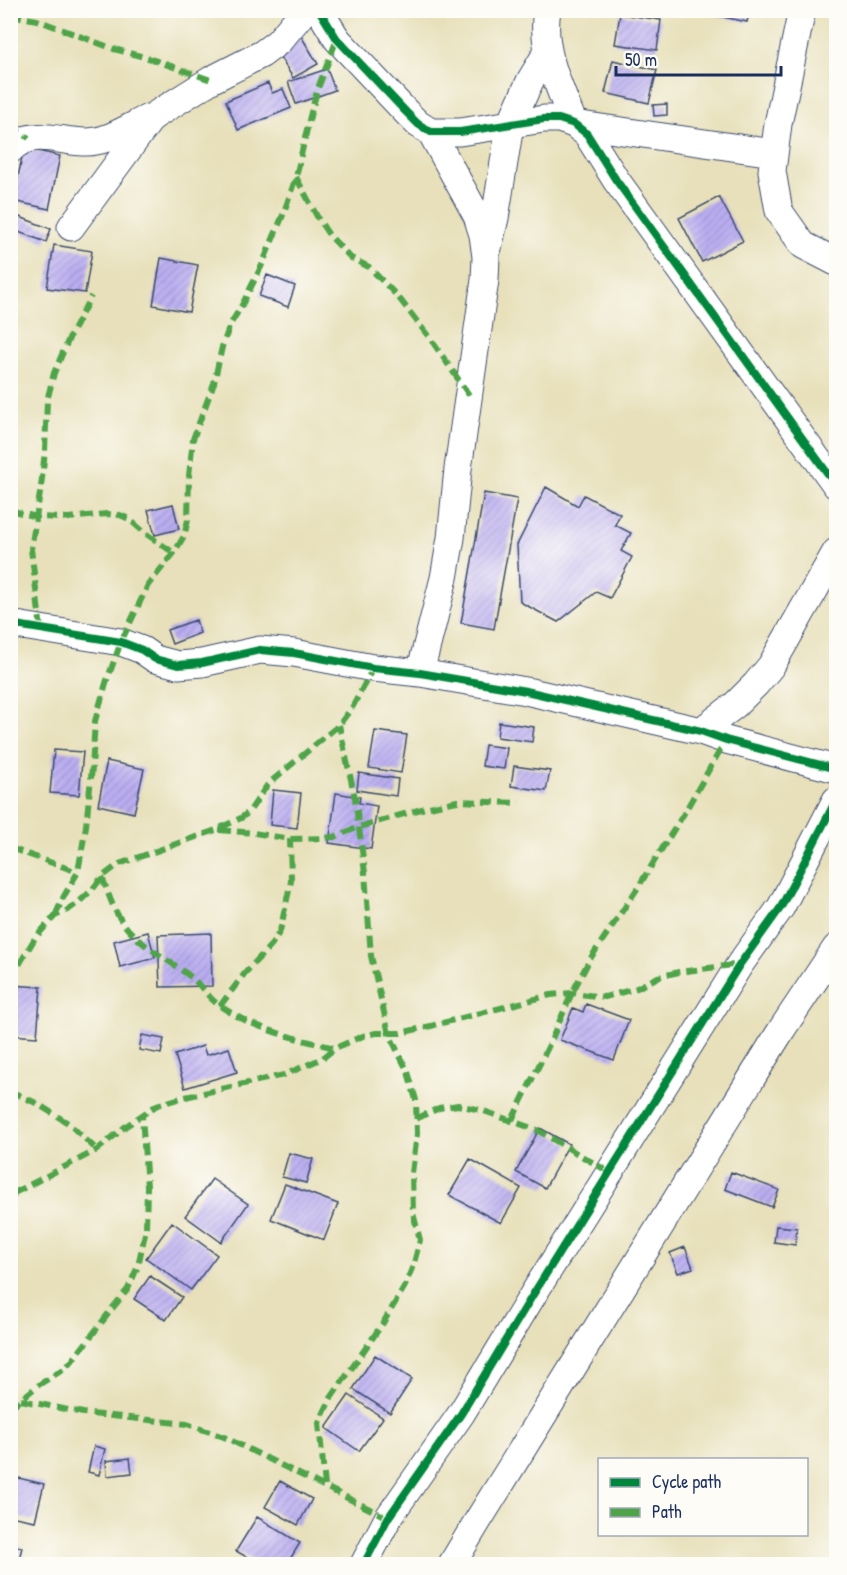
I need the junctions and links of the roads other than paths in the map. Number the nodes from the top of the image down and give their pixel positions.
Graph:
1 (305, 10) edge
2 (319, 10) edge
3 (547, 10) edge
4 (802, 10) edge
5 (548, 51) junction
6 (152, 117) junction
7 (574, 124) junction
8 (510, 125) junction
9 (431, 132) junction
10 (10, 150) edge
11 (774, 153) junction
12 (71, 228) dead end
13 (486, 257) junction
14 (837, 262) edge
15 (837, 485) edge
16 (837, 552) edge
17 (10, 624) edge
18 (420, 673) junction
19 (701, 731) junction
20 (837, 769) edge
21 (837, 800) edge
22 (837, 948) edge
23 (364, 1564) edge
24 (452, 1564) edge

1 - 6 street
2 - 9 street
3 - 5 street
4 - 11 street
5 - 7 street
5 - 8 street
6 - 10 street
6 - 12 street
7 - 8 street
7 - 11 street
7 - 15 street
8 - 9 street
8 - 13 street
9 - 13 street
11 - 14 street
13 - 18 street
16 - 19 street
17 - 18 street
18 - 19 street
19 - 20 street
21 - 23 street
22 - 24 street

